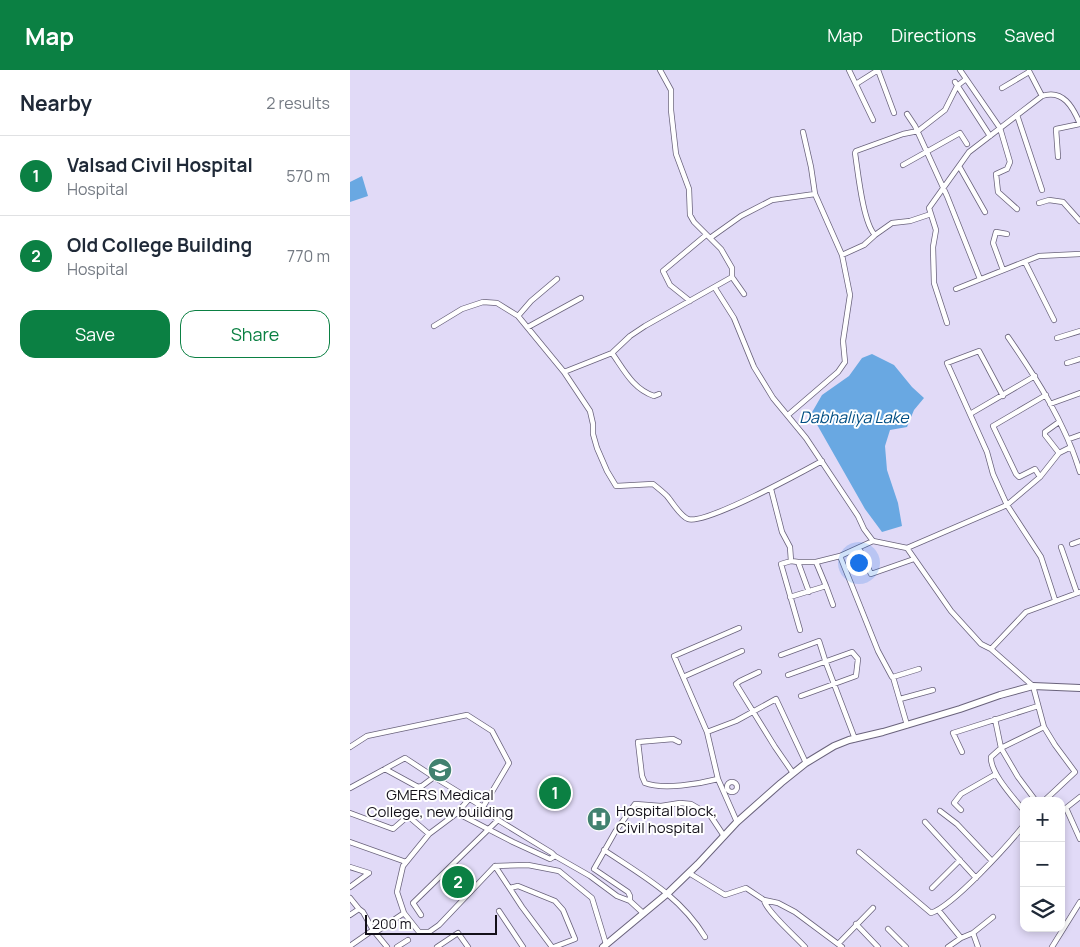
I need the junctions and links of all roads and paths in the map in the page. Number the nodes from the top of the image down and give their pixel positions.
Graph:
1 (660, 70) edge
2 (849, 70) edge
3 (878, 70) edge
4 (960, 70) edge
5 (1029, 71) edge
6 (966, 79) junction
7 (856, 84) junction
8 (956, 84) junction
9 (1002, 88) dead end
10 (1042, 96) junction
11 (894, 113) dead end
12 (907, 114) dead end
13 (1017, 114) junction
14 (873, 120) dead end
15 (1080, 124) edge
16 (1000, 128) junction
17 (918, 131) junction
18 (803, 132) dead end
19 (990, 136) junction
20 (968, 144) dead end
21 (927, 151) junction
22 (1058, 157) dead end
23 (903, 165) dead end
24 (959, 166) junction
25 (943, 188) junction
26 (1042, 190) dead end
27 (816, 194) junction
28 (1038, 203) dead end
29 (1017, 209) dead end
30 (985, 212) dead end
31 (931, 214) junction
32 (1080, 221) edge
33 (1007, 234) dead end
34 (875, 235) junction
35 (708, 237) junction
36 (1080, 254) edge
37 (842, 255) junction
38 (1024, 262) junction
39 (1003, 270) junction
40 (732, 277) junction
41 (558, 280) dead end
42 (980, 280) junction
43 (715, 288) junction
44 (956, 289) dead end
45 (744, 294) dead end
46 (581, 298) dead end
47 (690, 301) junction
48 (518, 316) junction
49 (1054, 320) dead end
50 (947, 323) dead end
51 (434, 326) dead end
52 (528, 327) junction
53 (1080, 331) edge
54 (1008, 337) dead end
55 (1057, 338) dead end
56 (612, 353) junction
57 (1080, 359) edge
58 (1067, 364) dead end
59 (564, 372) junction
60 (1034, 376) junction
61 (1080, 393) edge
62 (660, 394) dead end
63 (1046, 395) junction
64 (1003, 396) junction
65 (1050, 404) junction
66 (970, 414) junction
67 (788, 415) junction
68 (1059, 422) junction
69 (1080, 435) edge
70 (1069, 439) junction
71 (1071, 447) junction
72 (1059, 454) junction
73 (822, 461) junction
74 (1080, 472) edge
75 (1040, 477) junction
76 (771, 489) junction
77 (1007, 505) junction
78 (873, 540) junction
79 (1080, 541) edge
80 (1072, 544) dead end
81 (1061, 547) dead end
82 (859, 548) junction
83 (907, 548) junction
84 (840, 556) junction
85 (914, 559) junction
86 (791, 561) junction
87 (798, 562) junction
88 (816, 562) junction
89 (826, 586) junction
90 (809, 592) junction
91 (1078, 592) edge
92 (790, 597) junction
93 (1055, 600) junction
94 (833, 605) dead end
95 (740, 628) dead end
96 (800, 630) dead end
97 (991, 649) junction
98 (742, 651) dead end
99 (781, 655) dead end
100 (825, 661) junction
101 (920, 670) dead end
102 (759, 672) dead end
103 (788, 675) dead end
104 (683, 676) junction
105 (894, 677) junction
106 (834, 684) junction
107 (1033, 686) junction
108 (1080, 688) edge
109 (933, 690) dead end
110 (801, 696) dead end
111 (900, 699) junction
112 (1038, 706) junction
113 (752, 712) junction
114 (995, 719) junction
115 (907, 725) junction
116 (1044, 727) junction
117 (708, 732) junction
118 (855, 739) junction
119 (679, 742) dead end
120 (350, 747) edge
121 (1000, 748) junction
122 (962, 752) dead end
123 (806, 763) junction
124 (385, 769) junction
125 (793, 773) junction
126 (996, 774) junction
127 (434, 777) junction
128 (718, 779) junction
129 (350, 788) edge
130 (1033, 797) edge
131 (1048, 797) edge
132 (1080, 797) edge
133 (469, 799) junction
134 (1020, 806) edge
135 (483, 807) junction
136 (961, 810) dead end
137 (940, 811) dead end
138 (350, 813) edge
139 (457, 813) junction
140 (498, 820) junction
141 (737, 822) junction
142 (925, 822) dead end
143 (489, 830) junction
144 (1020, 830) edge
145 (430, 834) junction
146 (724, 836) junction
147 (1080, 839) edge
148 (350, 842) edge
149 (604, 850) junction
150 (859, 852) dead end
151 (555, 856) junction
152 (960, 860) junction
153 (992, 861) junction
154 (406, 862) junction
155 (495, 866) junction
156 (350, 867) edge
157 (689, 873) junction
158 (976, 878) junction
159 (350, 887) edge
160 (510, 888) junction
161 (932, 888) dead end
162 (668, 893) junction
163 (350, 898) edge
164 (764, 900) junction
165 (630, 902) junction
166 (1080, 902) edge
167 (873, 908) dead end
168 (359, 909) junction
169 (499, 910) dead end
170 (939, 911) junction
171 (404, 913) junction
172 (643, 913) junction
173 (350, 915) edge
174 (421, 915) dead end
175 (993, 917) dead end
176 (856, 924) junction
177 (888, 929) dead end
178 (374, 931) junction
179 (972, 933) junction
180 (705, 936) dead end
181 (961, 938) junction
182 (408, 940) dead end
183 (840, 945) edge
184 (350, 946) edge
185 (604, 946) edge
186 (387, 947) edge
187 (397, 947) edge
188 (438, 947) edge
189 (468, 947) edge
190 (523, 947) edge
191 (553, 947) edge
192 (805, 947) edge
193 (878, 947) edge
194 (906, 947) edge
195 (948, 947) edge
196 (978, 947) edge
197 (1052, 947) edge

1 - 35 street
2 - 7 street
3 - 7 street
3 - 11 street
4 - 6 street
5 - 9 street
5 - 10 street
6 - 8 street
6 - 16 street
7 - 14 street
8 - 17 street
8 - 19 street
10 - 13 street
10 - 15 street
12 - 17 street
13 - 16 street
13 - 26 street
15 - 22 street
16 - 19 street
16 - 29 street
17 - 21 street
17 - 34 street
18 - 27 street
19 - 24 street
20 - 21 street
21 - 23 street
21 - 25 street
24 - 25 street
24 - 30 street
25 - 31 street
25 - 42 street
27 - 35 street
27 - 37 street
28 - 32 street
31 - 34 street
31 - 50 street
33 - 39 street
34 - 37 street
35 - 40 street
35 - 47 street
36 - 38 street
37 - 67 street
38 - 39 street
38 - 49 street
39 - 42 street
40 - 43 street
40 - 45 street
41 - 48 street
42 - 44 street
43 - 47 street
43 - 67 street
46 - 52 street
47 - 56 street
48 - 51 street
48 - 52 street
52 - 59 street
53 - 55 street
54 - 60 street
56 - 59 street
56 - 62 street
57 - 58 street
59 - 76 street
60 - 63 street
60 - 64 street
61 - 65 street
63 - 65 street
63 - 75 street
64 - 66 street
64 - 66 street
65 - 68 street
66 - 77 street
67 - 73 street
68 - 70 street
68 - 72 street
69 - 70 street
70 - 71 street
71 - 72 street
71 - 74 street
72 - 75 street
73 - 76 street
73 - 78 street
75 - 77 street
76 - 86 street
77 - 83 street
77 - 93 street
78 - 82 street
78 - 83 street
79 - 80 street
81 - 91 street
82 - 84 street
82 - 85 street
83 - 85 street
84 - 88 street
84 - 105 street
85 - 97 street
86 - 87 street
86 - 92 street
87 - 88 street
87 - 90 street
88 - 89 street
89 - 90 street
89 - 94 street
90 - 92 street
91 - 93 street
92 - 96 street
93 - 97 street
95 - 104 street
97 - 107 street
98 - 104 street
99 - 100 street
100 - 103 street
100 - 106 street
100 - 106 street
101 - 105 street
102 - 113 street
104 - 117 street
105 - 111 street
106 - 110 street
106 - 118 street
107 - 108 street
107 - 112 street
107 - 115 street
109 - 111 street
111 - 115 street
112 - 114 street
112 - 116 street
113 - 117 street
113 - 123 street
113 - 125 street
114 - 121 street
114 - 122 street
115 - 118 street
116 - 121 street
116 - 131 street
117 - 128 street
118 - 123 street
119 - 128 street
120 - 135 street
121 - 126 street
121 - 130 street
123 - 125 street
124 - 127 street
124 - 127 street
124 - 129 street
125 - 141 street
126 - 134 street
126 - 136 street
127 - 133 street
128 - 141 street
132 - 147 street
133 - 135 street
133 - 139 street
135 - 140 street
137 - 153 street
138 - 145 street
139 - 143 street
139 - 145 street
140 - 143 street
140 - 151 street
141 - 146 street
142 - 152 street
143 - 151 street
143 - 174 street
144 - 153 street
145 - 154 street
146 - 149 street
146 - 157 street
148 - 154 street
149 - 162 street
149 - 165 street
150 - 170 street
151 - 165 street
152 - 158 street
152 - 161 street
153 - 158 street
154 - 171 street
155 - 160 street
155 - 171 street
155 - 185 street
156 - 159 street
157 - 162 street
157 - 164 street
158 - 170 street
160 - 191 street
160 - 191 street
162 - 172 street
162 - 180 street
163 - 168 street
164 - 183 street
164 - 192 street
165 - 172 street
166 - 197 street
167 - 176 street
168 - 173 street
168 - 178 street
169 - 190 street
170 - 181 street
171 - 178 street
172 - 185 street
175 - 179 street
176 - 183 street
176 - 193 street
177 - 194 street
178 - 184 street
178 - 186 street
179 - 181 street
179 - 196 street
181 - 195 street
182 - 187 street
188 - 189 street

